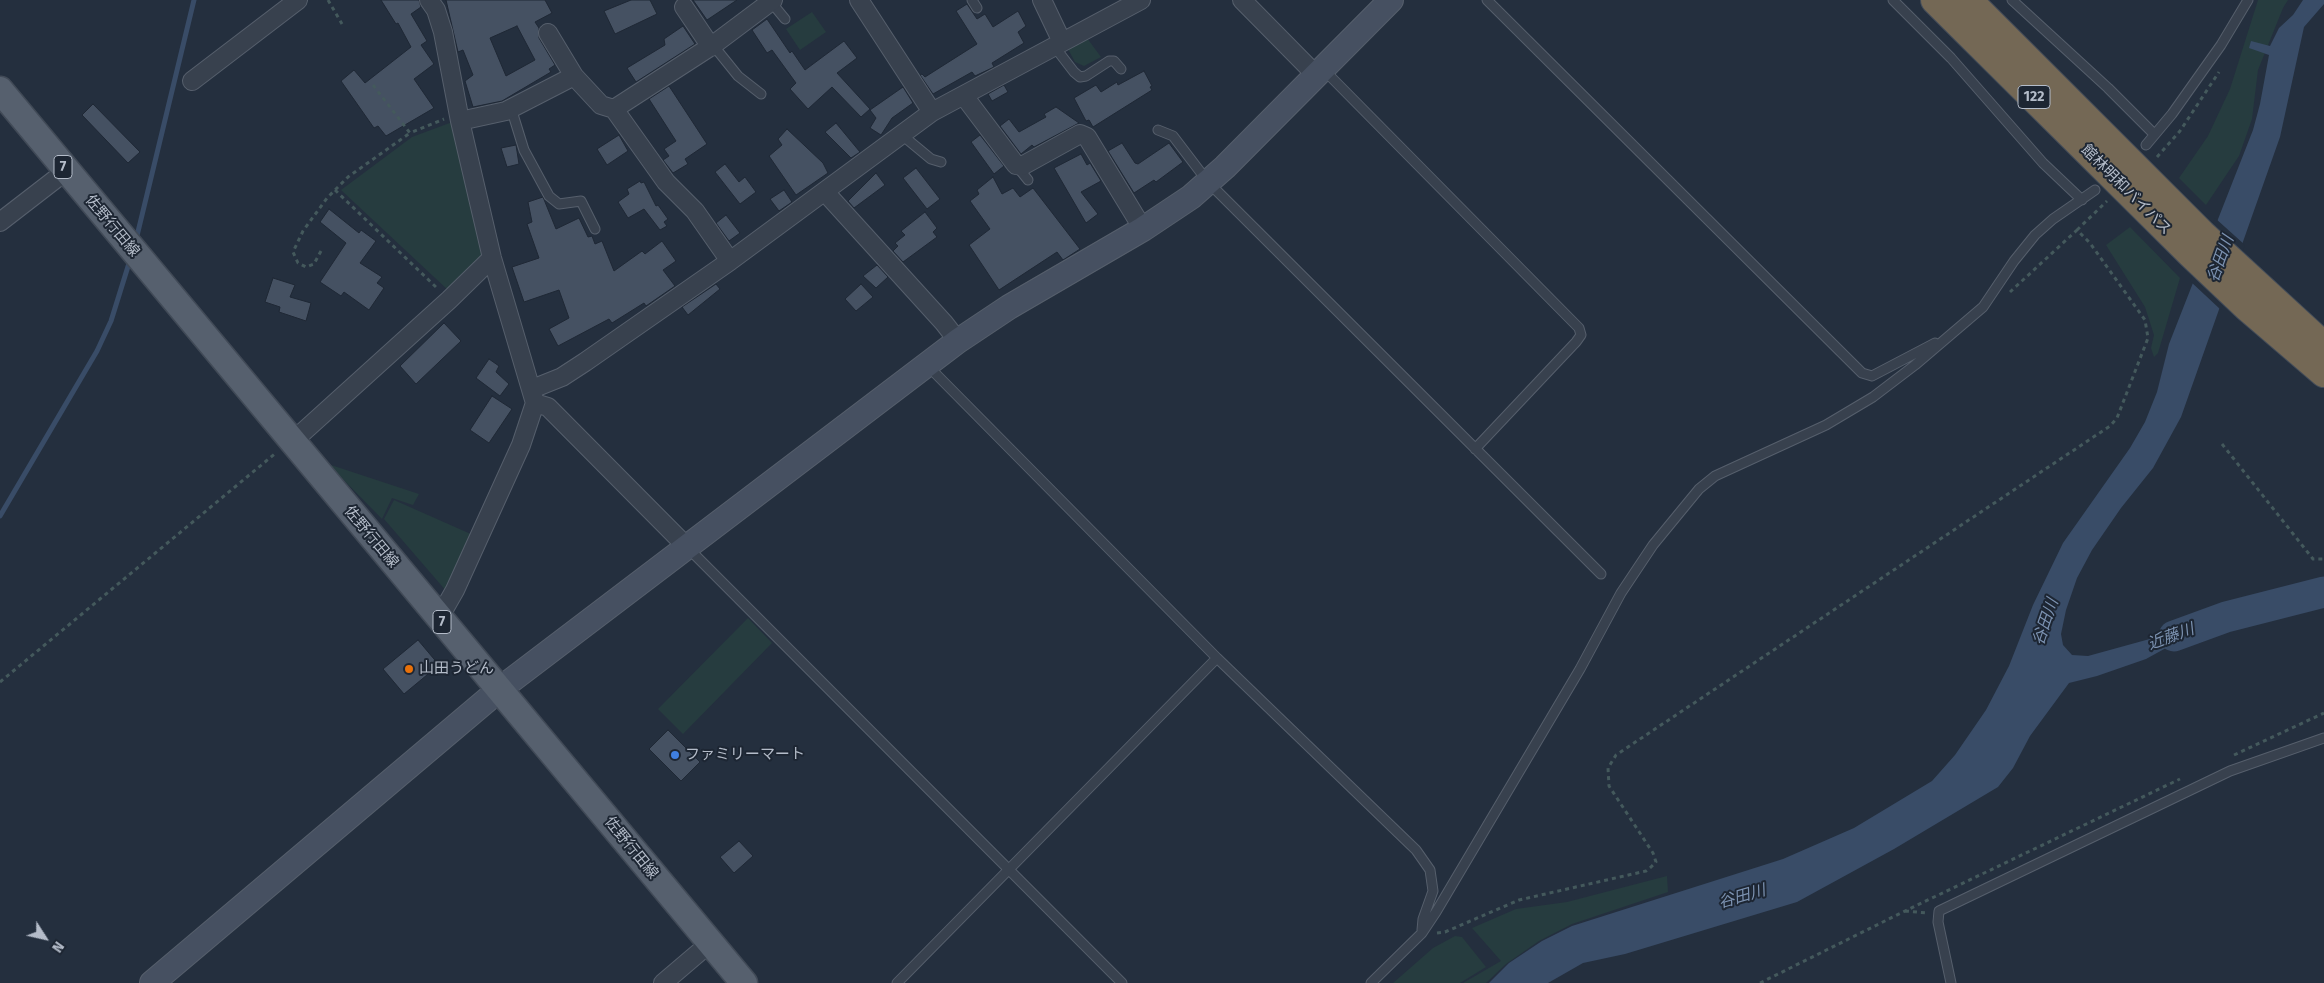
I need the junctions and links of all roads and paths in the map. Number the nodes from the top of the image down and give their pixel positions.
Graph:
1 (298, 0) edge
2 (328, 0) edge
3 (429, 0) edge
4 (859, 0) edge
5 (972, 0) edge
6 (1042, 0) edge
7 (1141, 0) edge
8 (1242, 0) edge
9 (1391, 0) edge
10 (1487, 0) edge
11 (1893, 0) edge
12 (1935, 0) edge
13 (1968, 0) edge
14 (2012, 0) edge
15 (2248, 0) edge
16 (772, 1) edge
17 (684, 7) dead end
18 (977, 8) dead end
19 (786, 19) dead end
20 (342, 24) dead end
21 (548, 33) dead end
22 (1058, 44) junction
23 (712, 46) junction
24 (1121, 69) dead end
25 (1319, 72) junction
26 (574, 76) junction
27 (192, 81) dead end
28 (373, 85) dead end
29 (0, 90) edge
30 (761, 94) dead end
31 (964, 96) junction
32 (511, 108) junction
33 (614, 109) junction
34 (932, 112) junction
35 (460, 118) junction
36 (1158, 130) dead end
37 (410, 133) junction
38 (2154, 134) junction
39 (902, 135) junction
40 (2146, 144) dead end
41 (941, 162) dead end
42 (1016, 166) junction
43 (66, 171) junction
44 (1028, 180) dead end
45 (1208, 182) junction
46 (335, 190) junction
47 (2094, 190) dead end
48 (2131, 190) junction
49 (825, 192) junction
50 (2082, 200) junction
51 (0, 222) edge
52 (595, 229) dead end
53 (1143, 229) junction
54 (2077, 230) junction
55 (321, 251) dead end
56 (492, 258) junction
57 (730, 261) junction
58 (2251, 296) junction
59 (449, 300) junction
60 (1983, 306) junction
61 (1947, 338) junction
62 (958, 341) junction
63 (2324, 346) edge
64 (927, 365) junction
65 (2324, 373) edge
66 (534, 396) junction
67 (291, 441) junction
68 (2222, 444) dead end
69 (1475, 449) junction
70 (687, 547) junction
71 (2324, 559) edge
72 (1601, 574) dead end
73 (438, 618) junction
74 (1217, 658) junction
75 (0, 682) edge
76 (500, 689) junction
77 (2324, 738) edge
78 (1008, 868) junction
79 (1939, 911) junction
80 (1422, 933) junction
81 (710, 943) junction
82 (152, 983) edge
83 (663, 983) edge
84 (744, 983) edge
85 (897, 983) edge
86 (1122, 983) edge
87 (1371, 983) edge
88 (1760, 983) edge
89 (1951, 983) edge

1 - 27 street
2 - 20 path
3 - 35 street
4 - 34 street
5 - 18 lane
6 - 22 street
7 - 22 street
8 - 25 street
9 - 25 street
10 - 61 lane
11 - 50 lane
12 - 48 highway, 館林明和バイパス / 122
13 - 48 highway, 館林明和バイパス / 122
14 - 38 lane
15 - 38 lane
16 - 19 lane
16 - 23 street
17 - 23 street
21 - 26 street
22 - 24 lane
22 - 31 street
23 - 30 lane
23 - 33 street
25 - 45 street
25 - 69 lane
26 - 32 street
26 - 33 street
28 - 37 path
29 - 43 main road, 佐野行田線 / 7
31 - 34 street
31 - 42 street
32 - 35 street
32 - 52 lane
33 - 57 street
34 - 39 street
35 - 37 path
35 - 56 street
36 - 45 lane
37 - 46 path
38 - 40 lane
39 - 41 lane
39 - 49 street
42 - 44 lane
42 - 53 street
43 - 51 street
43 - 67 main road, 佐野行田線 / 7
45 - 53 street
45 - 69 lane
46 - 55 path
46 - 59 path
47 - 50 lane
48 - 54 path
48 - 58 highway, 館林明和バイパス / 122
49 - 57 street
49 - 62 street
50 - 60 lane
53 - 62 street
54 - 60 path
54 - 80 path
56 - 59 street
56 - 66 street
57 - 66 street
58 - 63 highway, 館林明和バイパス / 122
58 - 65 highway, 館林明和バイパス / 122
59 - 67 street
60 - 61 lane
61 - 80 lane
62 - 64 street
64 - 70 street
64 - 74 lane
66 - 70 street
66 - 73 street
67 - 73 main road, 佐野行田線 / 7
67 - 75 path
68 - 71 path
69 - 72 lane
70 - 76 street
70 - 78 lane
73 - 76 main road, 佐野行田線 / 7
74 - 78 lane
74 - 80 lane
76 - 81 main road, 佐野行田線 / 7
76 - 82 street
77 - 79 lane
78 - 85 lane
78 - 86 lane
79 - 88 path
79 - 89 lane
80 - 87 lane
81 - 83 street
81 - 84 main road, 佐野行田線 / 7

